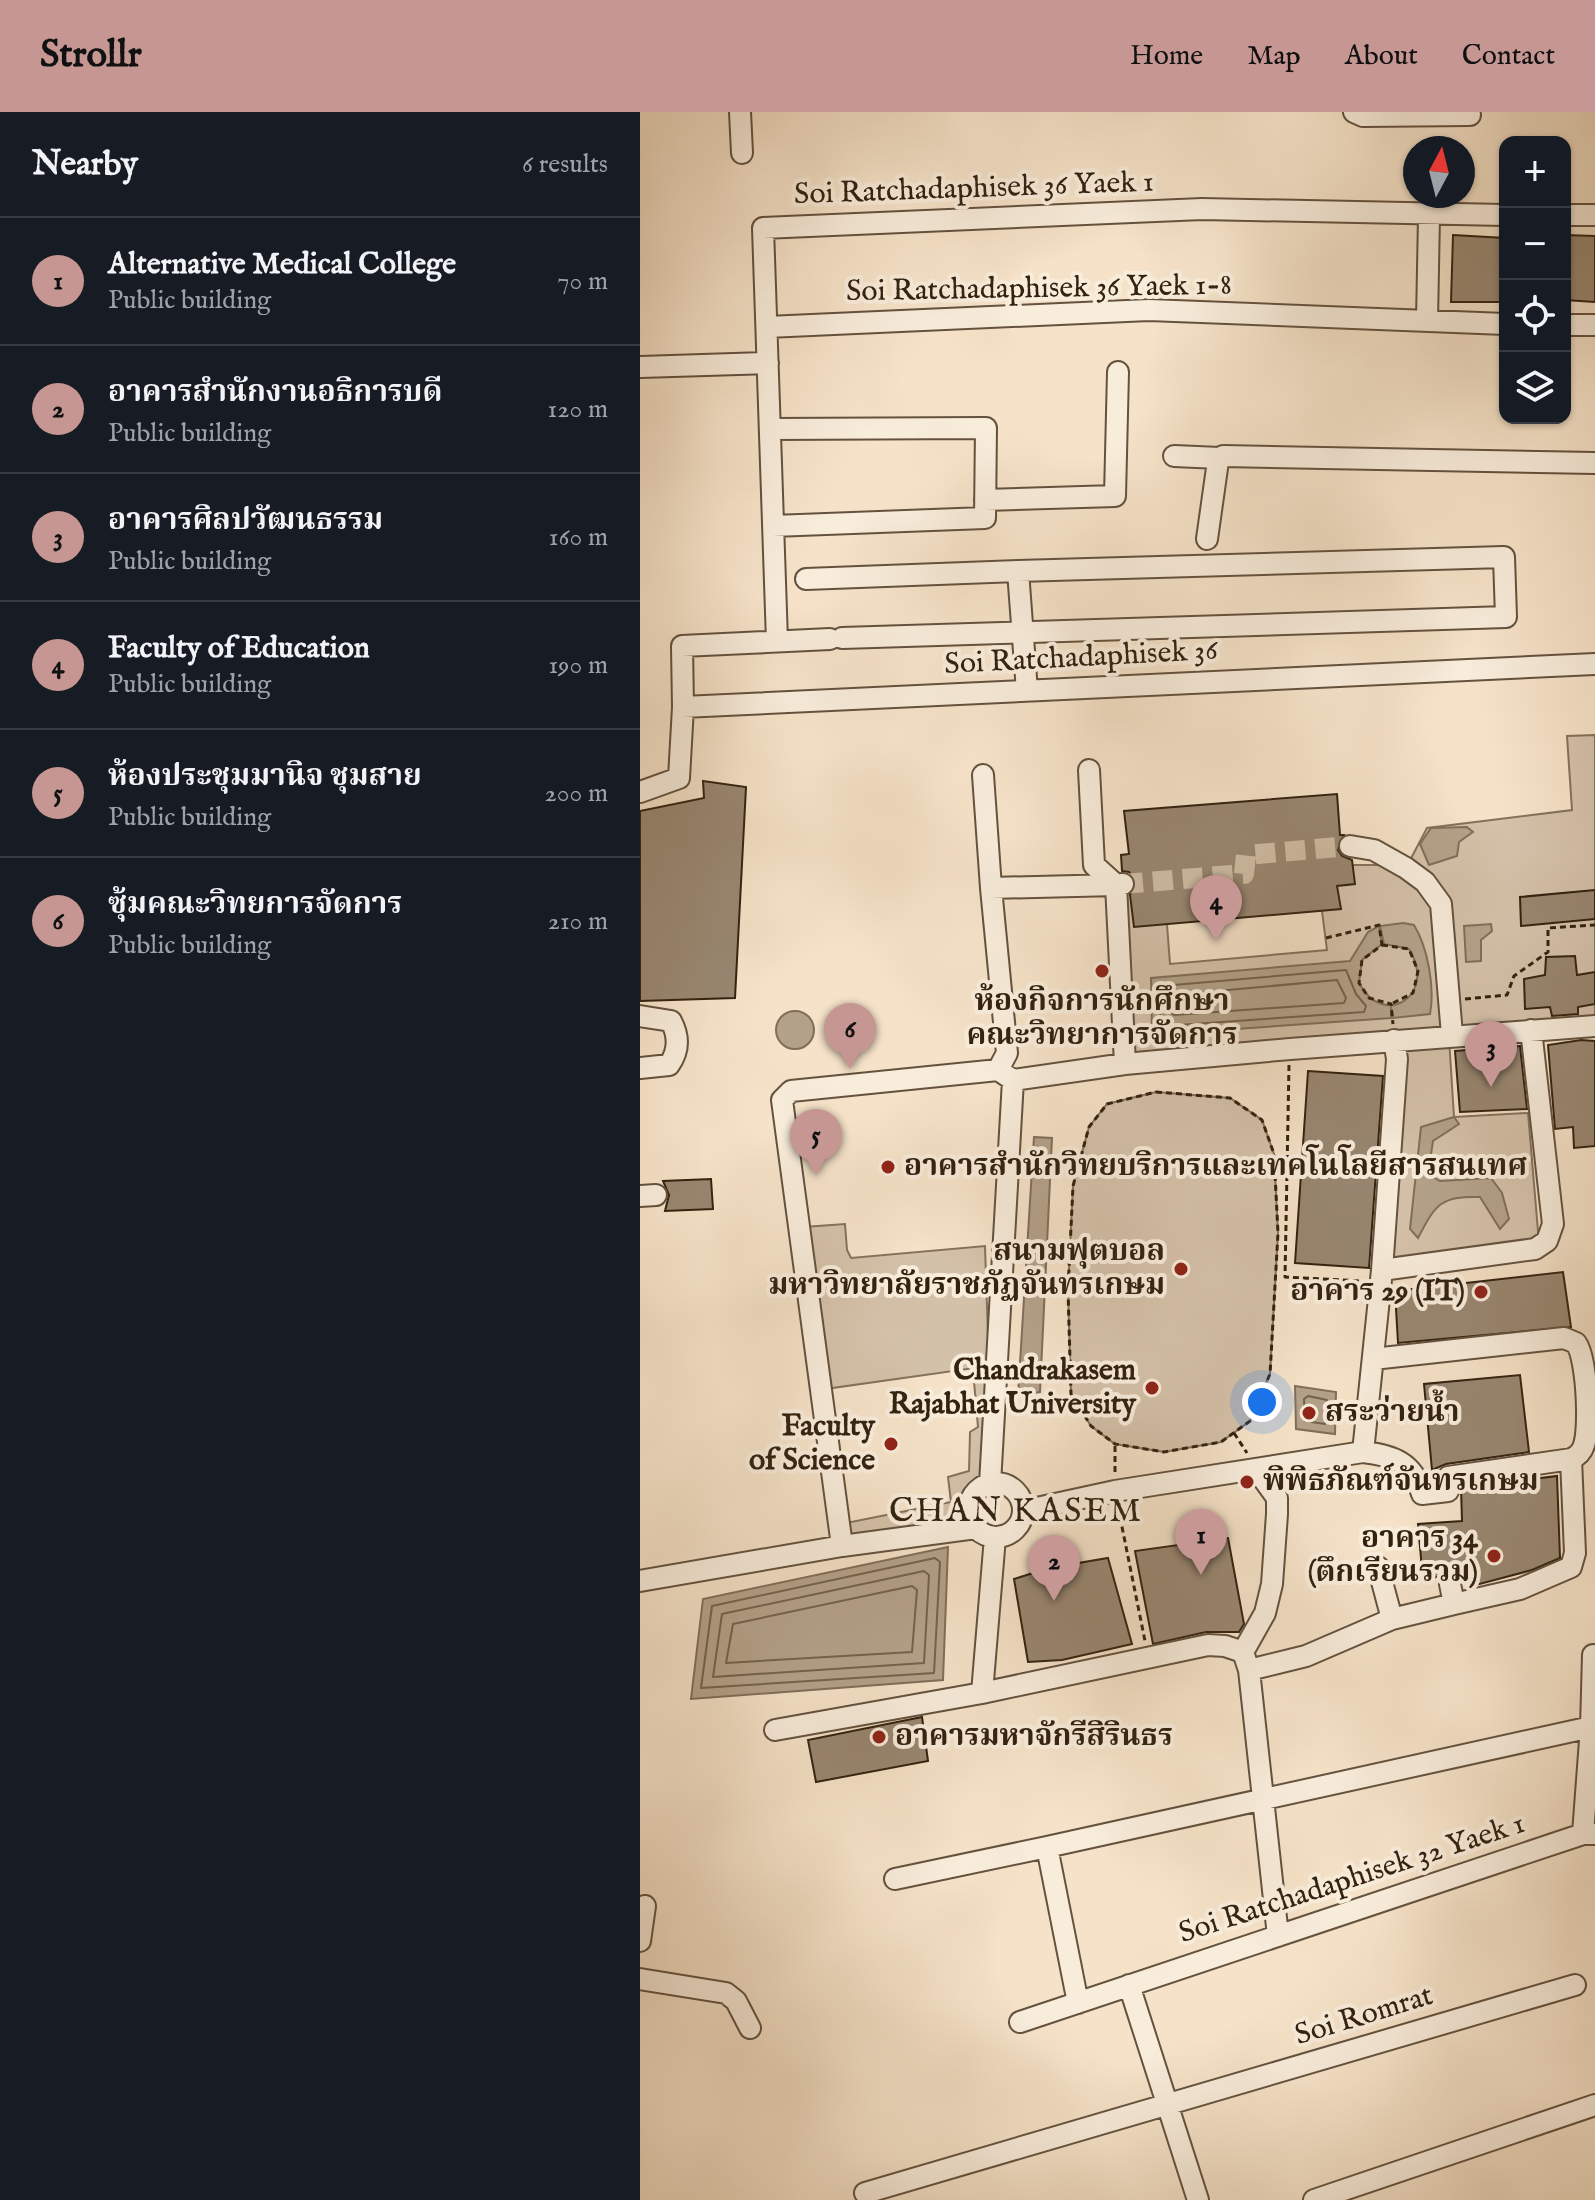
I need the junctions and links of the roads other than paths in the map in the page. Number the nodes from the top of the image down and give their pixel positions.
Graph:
1 (740, 112) edge
2 (1354, 112) edge
3 (1470, 115) dead end
4 (742, 153) dead end
5 (1499, 215) edge
6 (1571, 215) edge
7 (1595, 215) edge
8 (1429, 216) junction
9 (1427, 321) junction
10 (1499, 324) edge
11 (1571, 325) edge
12 (1595, 325) edge
13 (767, 327) junction
14 (768, 363) junction
15 (640, 367) edge
16 (1118, 372) dead end
17 (770, 429) junction
18 (1174, 456) dead end
19 (1220, 458) junction
20 (1595, 463) edge
21 (985, 500) junction
22 (773, 526) junction
23 (1207, 539) dead end
24 (1018, 571) junction
25 (806, 579) dead end
26 (1024, 632) junction
27 (777, 641) junction
28 (1595, 664) edge
29 (1027, 691) junction
30 (683, 707) junction
31 (1089, 770) dead end
32 (983, 775) dead end
33 (640, 792) edge
34 (1350, 846) tunnel mouth
35 (1119, 885) junction
36 (991, 888) junction
37 (640, 1016) edge
38 (1595, 1026) edge
39 (1531, 1030) junction
40 (1452, 1035) junction
41 (1394, 1040) junction
42 (1125, 1064) junction
43 (640, 1068) edge
44 (1005, 1075) junction
45 (1382, 1276) junction
46 (1373, 1359) junction
47 (1363, 1452) junction
48 (1571, 1459) junction
49 (1256, 1469) junction
50 (990, 1484) junction
51 (1023, 1511) junction
52 (986, 1532) junction
53 (842, 1546) junction
54 (1378, 1567) dead end
55 (640, 1581) edge
56 (1392, 1619) junction
57 (1593, 1655) edge
58 (1247, 1666) junction
59 (982, 1693) junction
60 (1591, 1727) junction
61 (775, 1730) dead end
62 (1262, 1799) junction
63 (1589, 1834) edge
64 (1047, 1847) junction
65 (895, 1879) dead end
66 (645, 1906) dead end
67 (1278, 1936) junction
68 (640, 1941) edge
69 (640, 1979) edge
70 (1129, 1985) junction
71 (1575, 1985) dead end
72 (1078, 2003) junction
73 (1020, 2022) dead end
74 (750, 2028) dead end
75 (1595, 2105) edge
76 (1170, 2106) junction
77 (865, 2193) dead end
78 (1198, 2200) edge
79 (1314, 2200) edge

1 - 4 street
2 - 3 street
5 - 8 street, Soi Ratchadaphisek 36 Yaek 1
6 - 7 street
8 - 9 street
8 - 13 street, Soi Ratchadaphisek 36 Yaek 1
9 - 10 street, Soi Ratchadaphisek 36 Yaek 1-8
9 - 13 street, Soi Ratchadaphisek 36 Yaek 1-8
11 - 12 street
13 - 14 street, Soi Ratchadaphisek 36 Yaek 1
14 - 15 street
14 - 17 street, Soi Ratchadaphisek 36 Yaek 1
16 - 21 street
17 - 21 street
17 - 22 street, Soi Ratchadaphisek 36 Yaek 1
18 - 19 street
19 - 20 street
19 - 23 street
21 - 22 street
22 - 27 street, Soi Ratchadaphisek 36 Yaek 1
24 - 25 street
24 - 26 street
24 - 26 street
26 - 27 street
26 - 29 street
27 - 30 street
28 - 29 street, Soi Ratchadaphisek 36
29 - 30 street, Soi Ratchadaphisek 36
30 - 33 street
31 - 35 street
32 - 36 street
34 - 40 street
35 - 36 street
35 - 42 street
36 - 44 street
37 - 43 street
38 - 39 street
39 - 40 street
39 - 45 street
40 - 41 street
41 - 42 street
41 - 45 street
42 - 44 street
44 - 50 street
44 - 53 street
45 - 46 street
46 - 47 street
46 - 48 street
47 - 48 street
47 - 49 street
48 - 56 street
49 - 51 street
49 - 58 street
50 - 51 street
50 - 52 street
51 - 52 street
52 - 53 street
52 - 59 street
53 - 55 street
54 - 56 street
56 - 58 street
57 - 60 street
58 - 59 street
58 - 62 street
59 - 61 street
60 - 62 street
60 - 63 street
62 - 64 street
62 - 67 street
63 - 67 street, Soi Ratchadaphisek 32 Yaek 1
64 - 65 street
64 - 72 street
66 - 68 street
67 - 70 street, Soi Ratchadaphisek 32 Yaek 1
69 - 74 street
70 - 72 street, Soi Ratchadaphisek 32 Yaek 1
70 - 76 street
71 - 76 street, Soi Romrat
72 - 73 street, Soi Ratchadaphisek 32 Yaek 1
75 - 79 street
76 - 77 street, Soi Romrat
76 - 78 street

